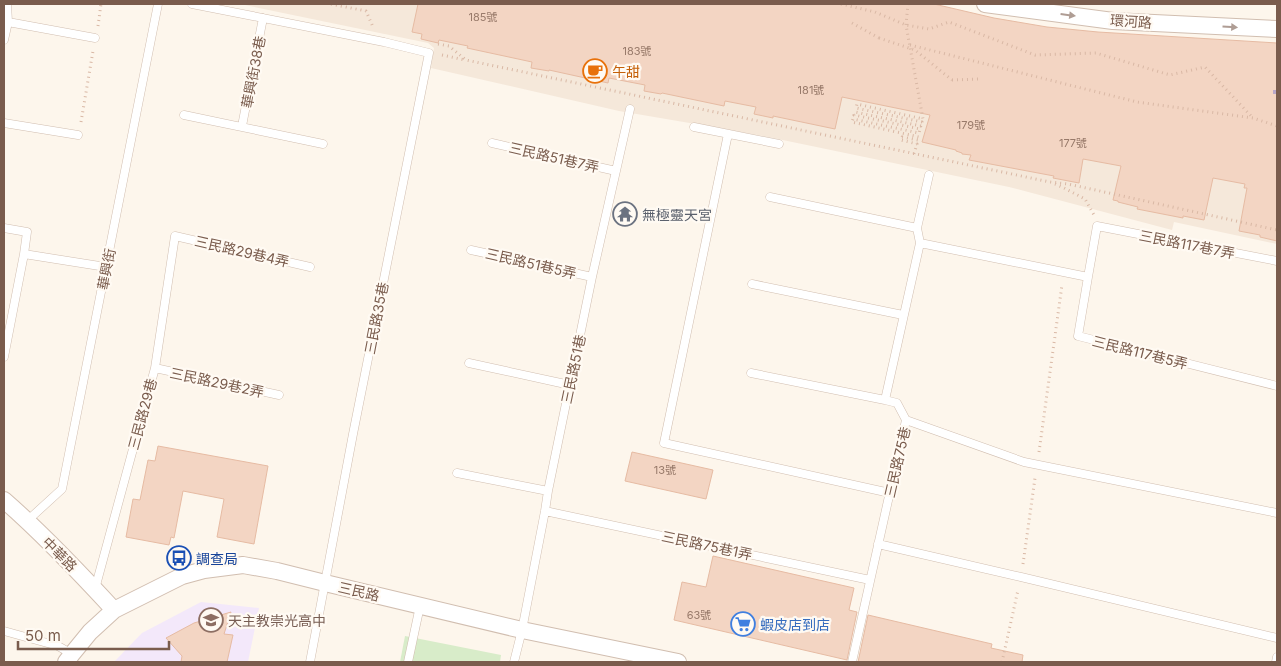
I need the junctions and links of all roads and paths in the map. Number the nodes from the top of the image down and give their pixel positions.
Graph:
1 (8, 4) edge
2 (101, 4) edge
3 (158, 4) edge
4 (192, 4) edge
5 (331, 4) edge
6 (841, 4) edge
7 (908, 4) edge
8 (985, 4) edge
9 (263, 18) junction
10 (8, 22) junction
11 (852, 23) dead end
12 (906, 25) junction
13 (374, 29) dead end
14 (1277, 29) edge
15 (96, 38) junction
16 (4, 40) edge
17 (431, 42) dead end
18 (910, 45) junction
19 (429, 53) junction
20 (466, 60) junction
21 (980, 79) dead end
22 (630, 108) dead end
23 (184, 114) dead end
24 (1253, 118) junction
25 (4, 123) edge
26 (242, 126) junction
27 (1277, 126) edge
28 (694, 127) dead end
29 (728, 134) junction
30 (78, 135) joint
31 (492, 143) dead end
32 (323, 144) dead end
33 (779, 144) dead end
34 (914, 154) junction
35 (939, 158) junction
36 (937, 166) dead end
37 (616, 171) junction
38 (929, 175) dead end
39 (1050, 182) junction
40 (770, 197) dead end
41 (1097, 226) junction
42 (4, 228) edge
43 (916, 228) junction
44 (1277, 230) edge
45 (175, 236) joint
46 (920, 243) junction
47 (471, 250) dead end
48 (24, 254) junction
49 (1277, 261) edge
50 (106, 267) junction
51 (310, 267) dead end
52 (592, 277) junction
53 (1088, 277) junction
54 (752, 284) dead end
55 (903, 315) junction
56 (4, 357) edge
57 (469, 363) dead end
58 (155, 368) junction
59 (751, 373) dead end
60 (570, 385) junction
61 (1277, 386) edge
62 (279, 395) dead end
63 (885, 400) junction
64 (906, 420) junction
65 (457, 473) dead end
66 (548, 491) junction
67 (890, 493) junction
68 (4, 500) edge
69 (545, 510) junction
70 (1277, 514) edge
71 (27, 521) junction
72 (878, 544) junction
73 (870, 580) junction
74 (325, 583) junction
75 (95, 589) junction
76 (420, 606) junction
77 (114, 610) junction
78 (522, 630) junction
79 (4, 631) edge
80 (1277, 638) edge
81 (1277, 657) edge
82 (69, 658) edge
83 (310, 662) edge
84 (408, 662) edge
85 (514, 662) edge
86 (678, 662) edge
87 (852, 662) edge
88 (1276, 662) edge

1 - 10 lane
2 - 15 path
3 - 50 lane, 華興街
4 - 9 lane
5 - 13 path
6 - 12 path
7 - 12 path
8 -> 14 street, 環河路
9 - 19 lane
9 - 26 lane, 華興街38巷
10 - 15 lane
10 - 16 lane
11 - 21 path, bridge
12 - 18 path
12 - 24 path
15 - 30 path
17 - 20 path
18 - 24 path
18 - 34 path
19 - 20 path
19 - 74 lane, 三民路35巷
20 - 34 path
22 - 37 lane, 三民路51巷
23 - 26 lane, 華興街38巷
24 - 27 path
25 - 30 lane
26 - 32 lane, 華興街38巷
28 - 29 lane
29 - 33 lane
29 - 67 lane
31 - 37 lane, 三民路51巷7弄
34 - 35 path
35 - 36 path
35 - 39 path
37 - 52 lane, 三民路51巷
38 - 43 lane
39 - 41 path
39 - 44 path
40 - 43 lane
41 - 49 lane, 三民路117巷7弄
41 - 53 lane
42 - 48 lane
43 - 46 lane
45 - 51 lane, 三民路29巷4弄
45 - 58 lane, 三民路29巷
46 - 53 lane
46 - 55 lane
47 - 52 lane, 三民路51巷5弄
48 - 50 lane
48 - 56 lane
50 - 71 lane, 華興街
52 - 60 lane, 三民路51巷
53 - 61 lane, 三民路117巷5弄
54 - 55 lane
55 - 63 lane
57 - 60 lane
58 - 62 lane, 三民路29巷2弄
58 - 75 lane, 三民路29巷
59 - 63 lane
60 - 66 lane, 三民路51巷
63 - 64 lane, 三民路75巷
64 - 67 lane, 三民路75巷
64 - 70 lane
65 - 66 lane
66 - 69 lane, 三民路51巷
67 - 72 lane, 三民路75巷
68 - 71 street, 中華路
69 - 73 lane, 三民路75巷1弄
69 - 78 lane, 三民路51巷
71 - 75 street, 中華路
72 - 73 lane, 三民路75巷
72 - 80 lane
73 - 87 lane, 三民路75巷
74 - 76 street, 三民路
74 - 77 street, 三民路
74 - 83 lane, 三民路35巷
75 - 77 street, 中華路
76 - 78 street, 三民路
76 - 84 lane
77 - 82 street, 三民路
78 - 85 lane, 三民路51巷
78 - 86 street, 三民路
79 - 82 lane
81 - 88 lane

